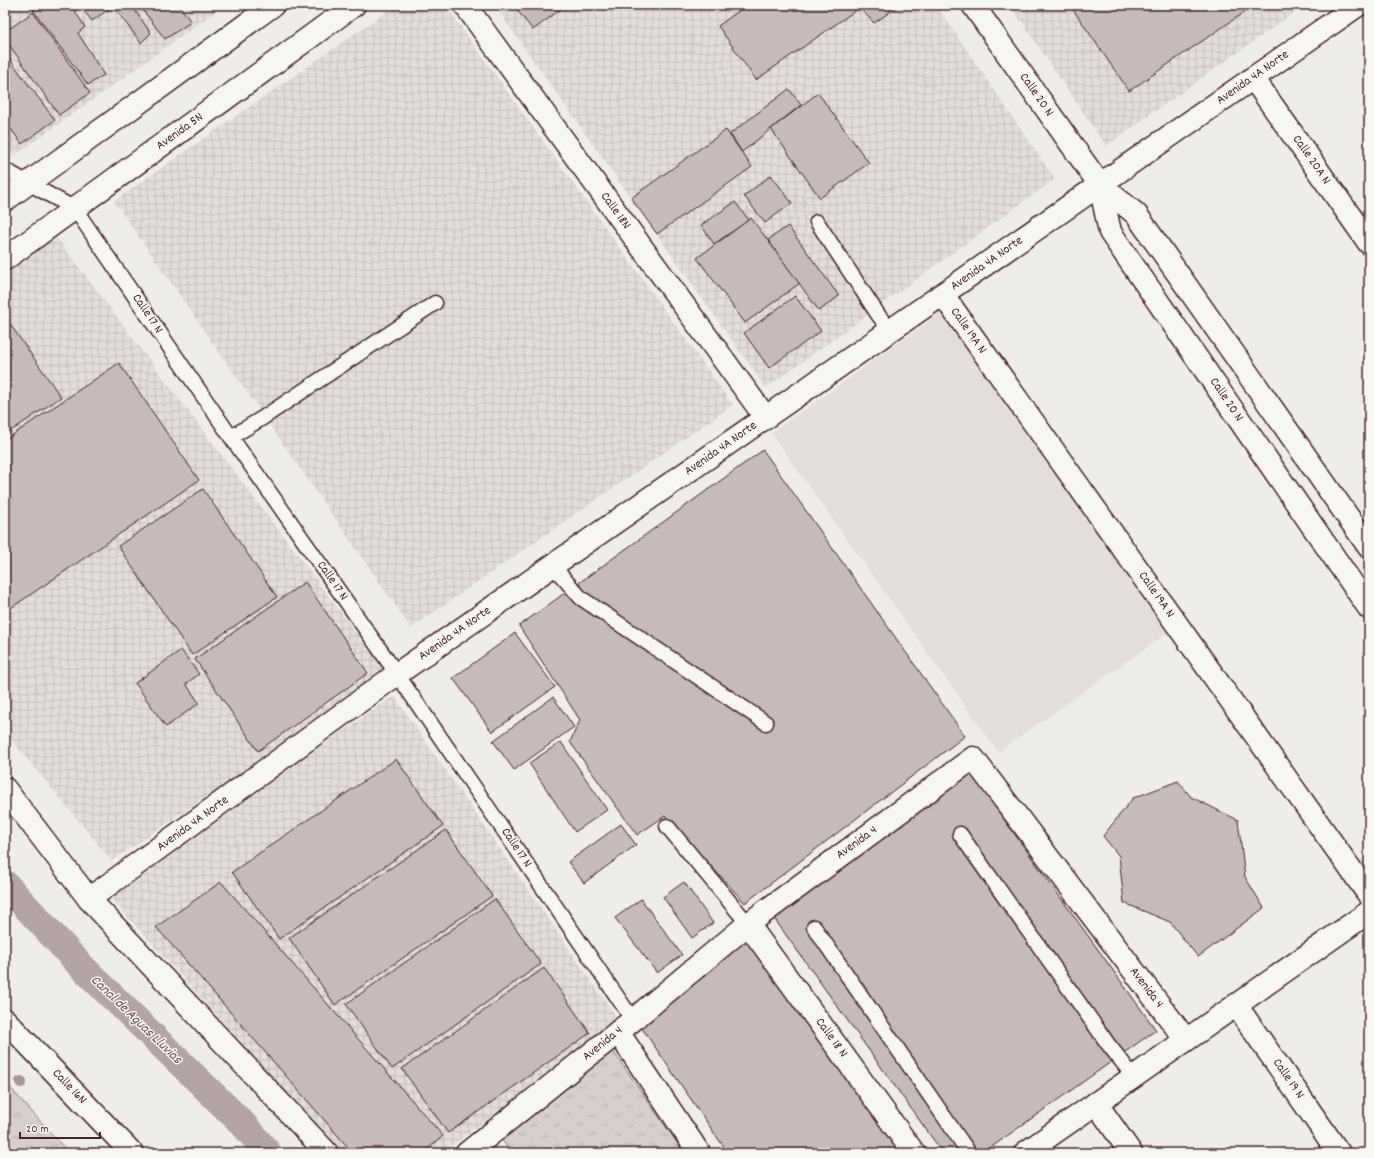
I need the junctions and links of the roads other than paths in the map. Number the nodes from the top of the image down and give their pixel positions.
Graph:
1 (273, 5) edge
2 (354, 5) edge
3 (464, 5) edge
4 (973, 5) edge
5 (1358, 5) edge
6 (1253, 78) junction
7 (5, 170) edge
8 (29, 183) junction
9 (1100, 185) junction
10 (5, 200) edge
11 (75, 209) junction
12 (817, 222) dead end
13 (1369, 242) edge
14 (5, 259) edge
15 (943, 295) junction
16 (435, 303) dead end
17 (891, 331) junction
18 (766, 418) junction
19 (231, 436) junction
20 (1369, 547) edge
21 (552, 566) junction
22 (1369, 608) edge
23 (397, 674) junction
24 (766, 724) dead end
25 (5, 789) edge
26 (667, 826) dead end
27 (960, 834) dead end
28 (1369, 895) edge
29 (89, 899) junction
30 (1369, 912) edge
31 (748, 924) junction
32 (814, 926) dead end
33 (1236, 1005) junction
34 (5, 1020) edge
35 (625, 1026) junction
36 (1186, 1040) junction
37 (1134, 1077) junction
38 (1096, 1103) junction
39 (478, 1150) edge
40 (132, 1153) edge
41 (327, 1153) edge
42 (699, 1153) edge
43 (914, 1153) edge
44 (969, 1153) edge
45 (1025, 1153) edge
46 (1131, 1153) edge
47 (1339, 1153) edge

1 - 8 street
2 - 11 street, Avenida 5N
3 - 18 street, Calle 18N
4 - 9 street, Calle 20 N
5 - 6 street, Avenida 4A Norte
6 - 9 street, Avenida 4A Norte
6 - 13 street, Calle 20A N
7 - 8 lane, Calle 17 N
8 - 10 street
8 - 11 lane, Calle 17 N
9 - 15 street, Avenida 4A Norte
9 - 20 street, Calle 20 N
9 - 22 street, Calle 20 N
11 - 14 street, Avenida 5N
11 - 19 lane, Calle 17 N
12 - 17 lane
15 - 17 street, Avenida 4A Norte
15 - 28 street, Calle 19A N
16 - 19 lane
17 - 18 street, Avenida 4A Norte
18 - 21 street, Avenida 4A Norte
19 - 23 lane, Calle 17 N
21 - 23 street, Avenida 4A Norte
21 - 24 lane
23 - 29 street, Avenida 4A Norte
23 - 35 lane, Calle 17 N
25 - 29 street
26 - 31 lane
27 - 37 lane
29 - 41 street
30 - 33 street
31 - 35 street, Avenida 4
31 - 36 street, Avenida 4
31 - 43 street, Calle 18 N
32 - 44 lane
33 - 36 street
33 - 47 street, Calle 19 N
34 - 40 street, Calle 16N
35 - 39 street, Avenida 4
35 - 42 street, Calle 17 N
36 - 37 street
37 - 38 street
38 - 45 street
38 - 46 street

